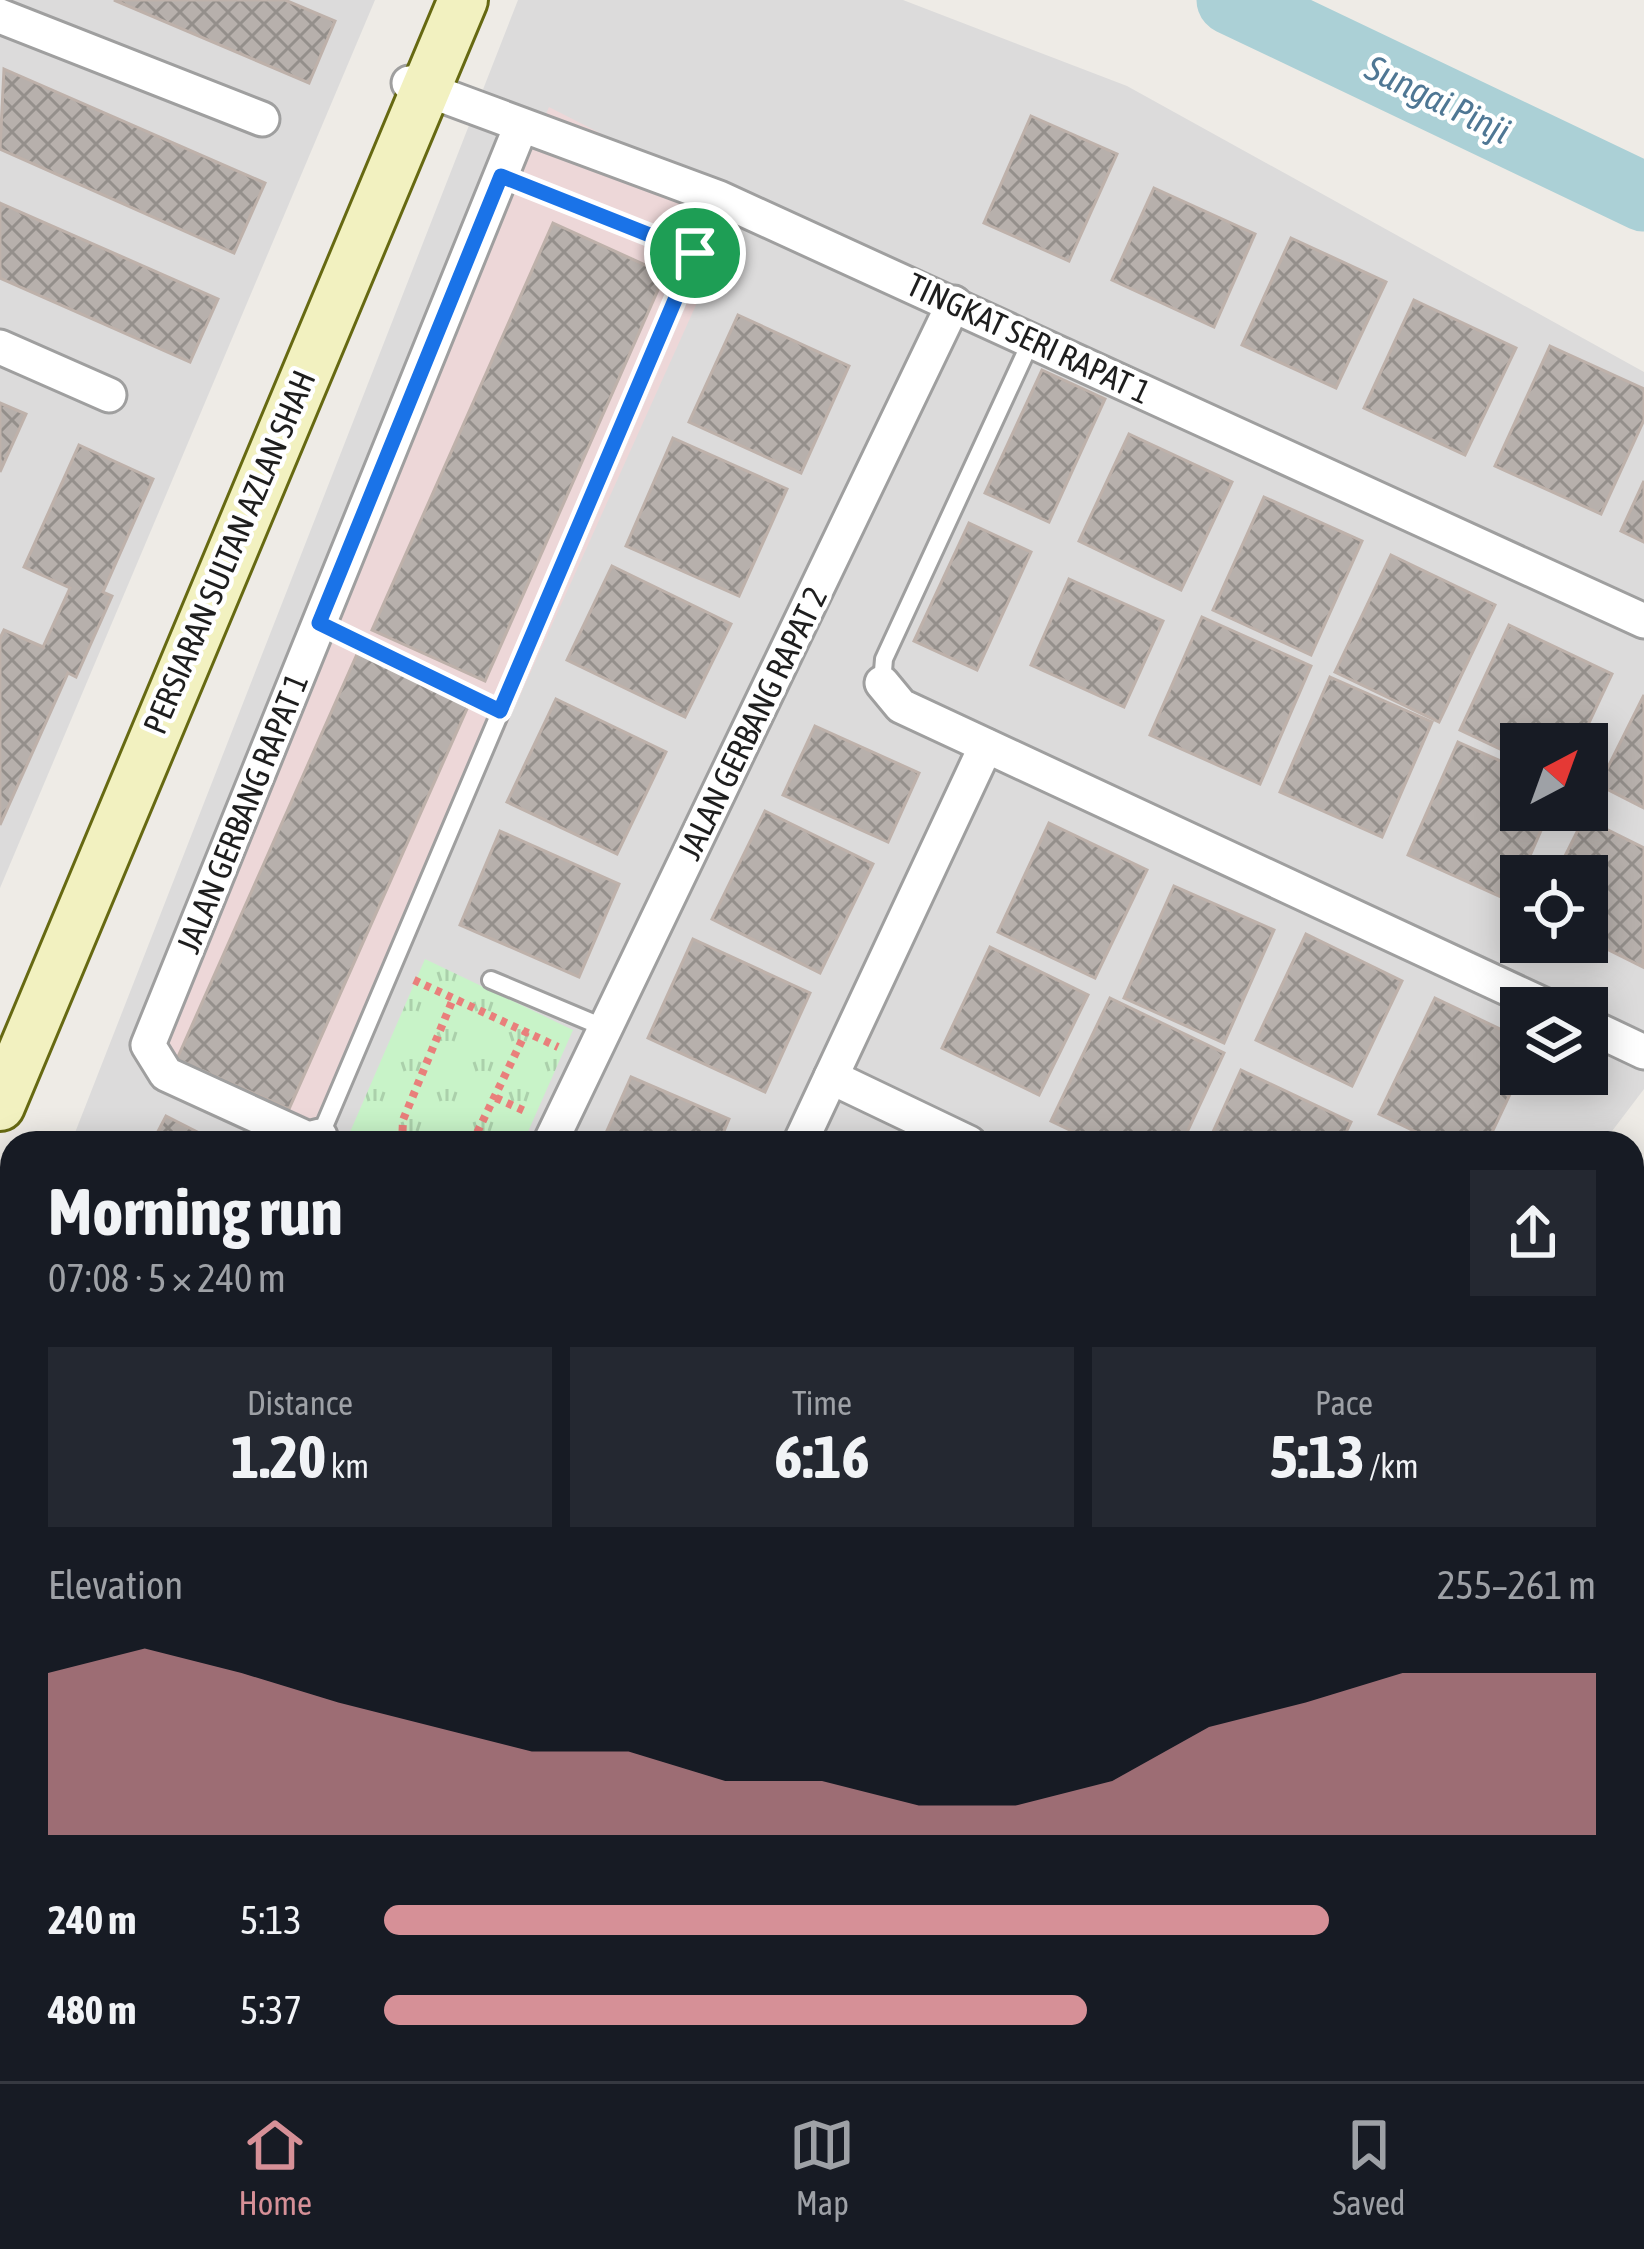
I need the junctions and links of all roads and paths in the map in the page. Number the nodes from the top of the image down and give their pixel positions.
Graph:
1 (438, 0) edge
2 (463, 0) edge
3 (0, 16) edge
4 (414, 85) junction
5 (262, 119) dead end
6 (521, 125) junction
7 (501, 176) junction
8 (719, 198) junction
9 (695, 253) junction
10 (954, 303) junction
11 (1031, 339) junction
12 (0, 346) edge
13 (109, 395) dead end
14 (1644, 621) edge
15 (319, 623) junction
16 (882, 682) joint
17 (500, 711) junction
18 (986, 746) junction
19 (391, 969) junction
20 (491, 980) dead end
21 (1505, 987) edge
22 (453, 998) junction
23 (605, 1028) junction
24 (526, 1032) junction
25 (0, 1035) edge
26 (1608, 1035) edge
27 (1644, 1052) edge
28 (590, 1061) junction
29 (831, 1077) junction
30 (0, 1106) edge
31 (291, 1131) edge
32 (322, 1131) edge
33 (403, 1131) edge
34 (478, 1131) edge
35 (556, 1131) edge
36 (806, 1131) edge
37 (944, 1131) edge

1 - 4 street, PERSIARAN SULTAN AZLAN SHAH
2 - 4 street, PERSIARAN SULTAN AZLAN SHAH
3 - 5 street
4 - 6 street, TINGKAT SERI RAPAT 1
4 - 25 street, PERSIARAN SULTAN AZLAN SHAH
4 - 30 street, PERSIARAN SULTAN AZLAN SHAH
6 - 7 street, JALAN GERBANG RAPAT 1
6 - 8 street, TINGKAT SERI RAPAT 1
7 - 9 lane
7 - 15 street, JALAN GERBANG RAPAT 1
8 - 9 lane
8 - 10 street, TINGKAT SERI RAPAT 1
9 - 17 lane
10 - 11 street, TINGKAT SERI RAPAT 1
10 - 23 street, JALAN GERBANG RAPAT 2
11 - 14 street, TINGKAT SERI RAPAT 1
11 - 16 lane
12 - 13 street
15 - 17 lane
15 - 31 street, JALAN GERBANG RAPAT 1
16 - 18 street
17 - 19 lane
18 - 21 street
18 - 29 street
19 - 22 path
19 - 32 lane
20 - 23 lane
22 - 24 path
22 - 33 path
23 - 28 street, JALAN GERBANG RAPAT 2
24 - 28 path
24 - 34 path
26 - 27 street
28 - 35 street, JALAN GERBANG RAPAT 2
29 - 36 street
29 - 37 street

